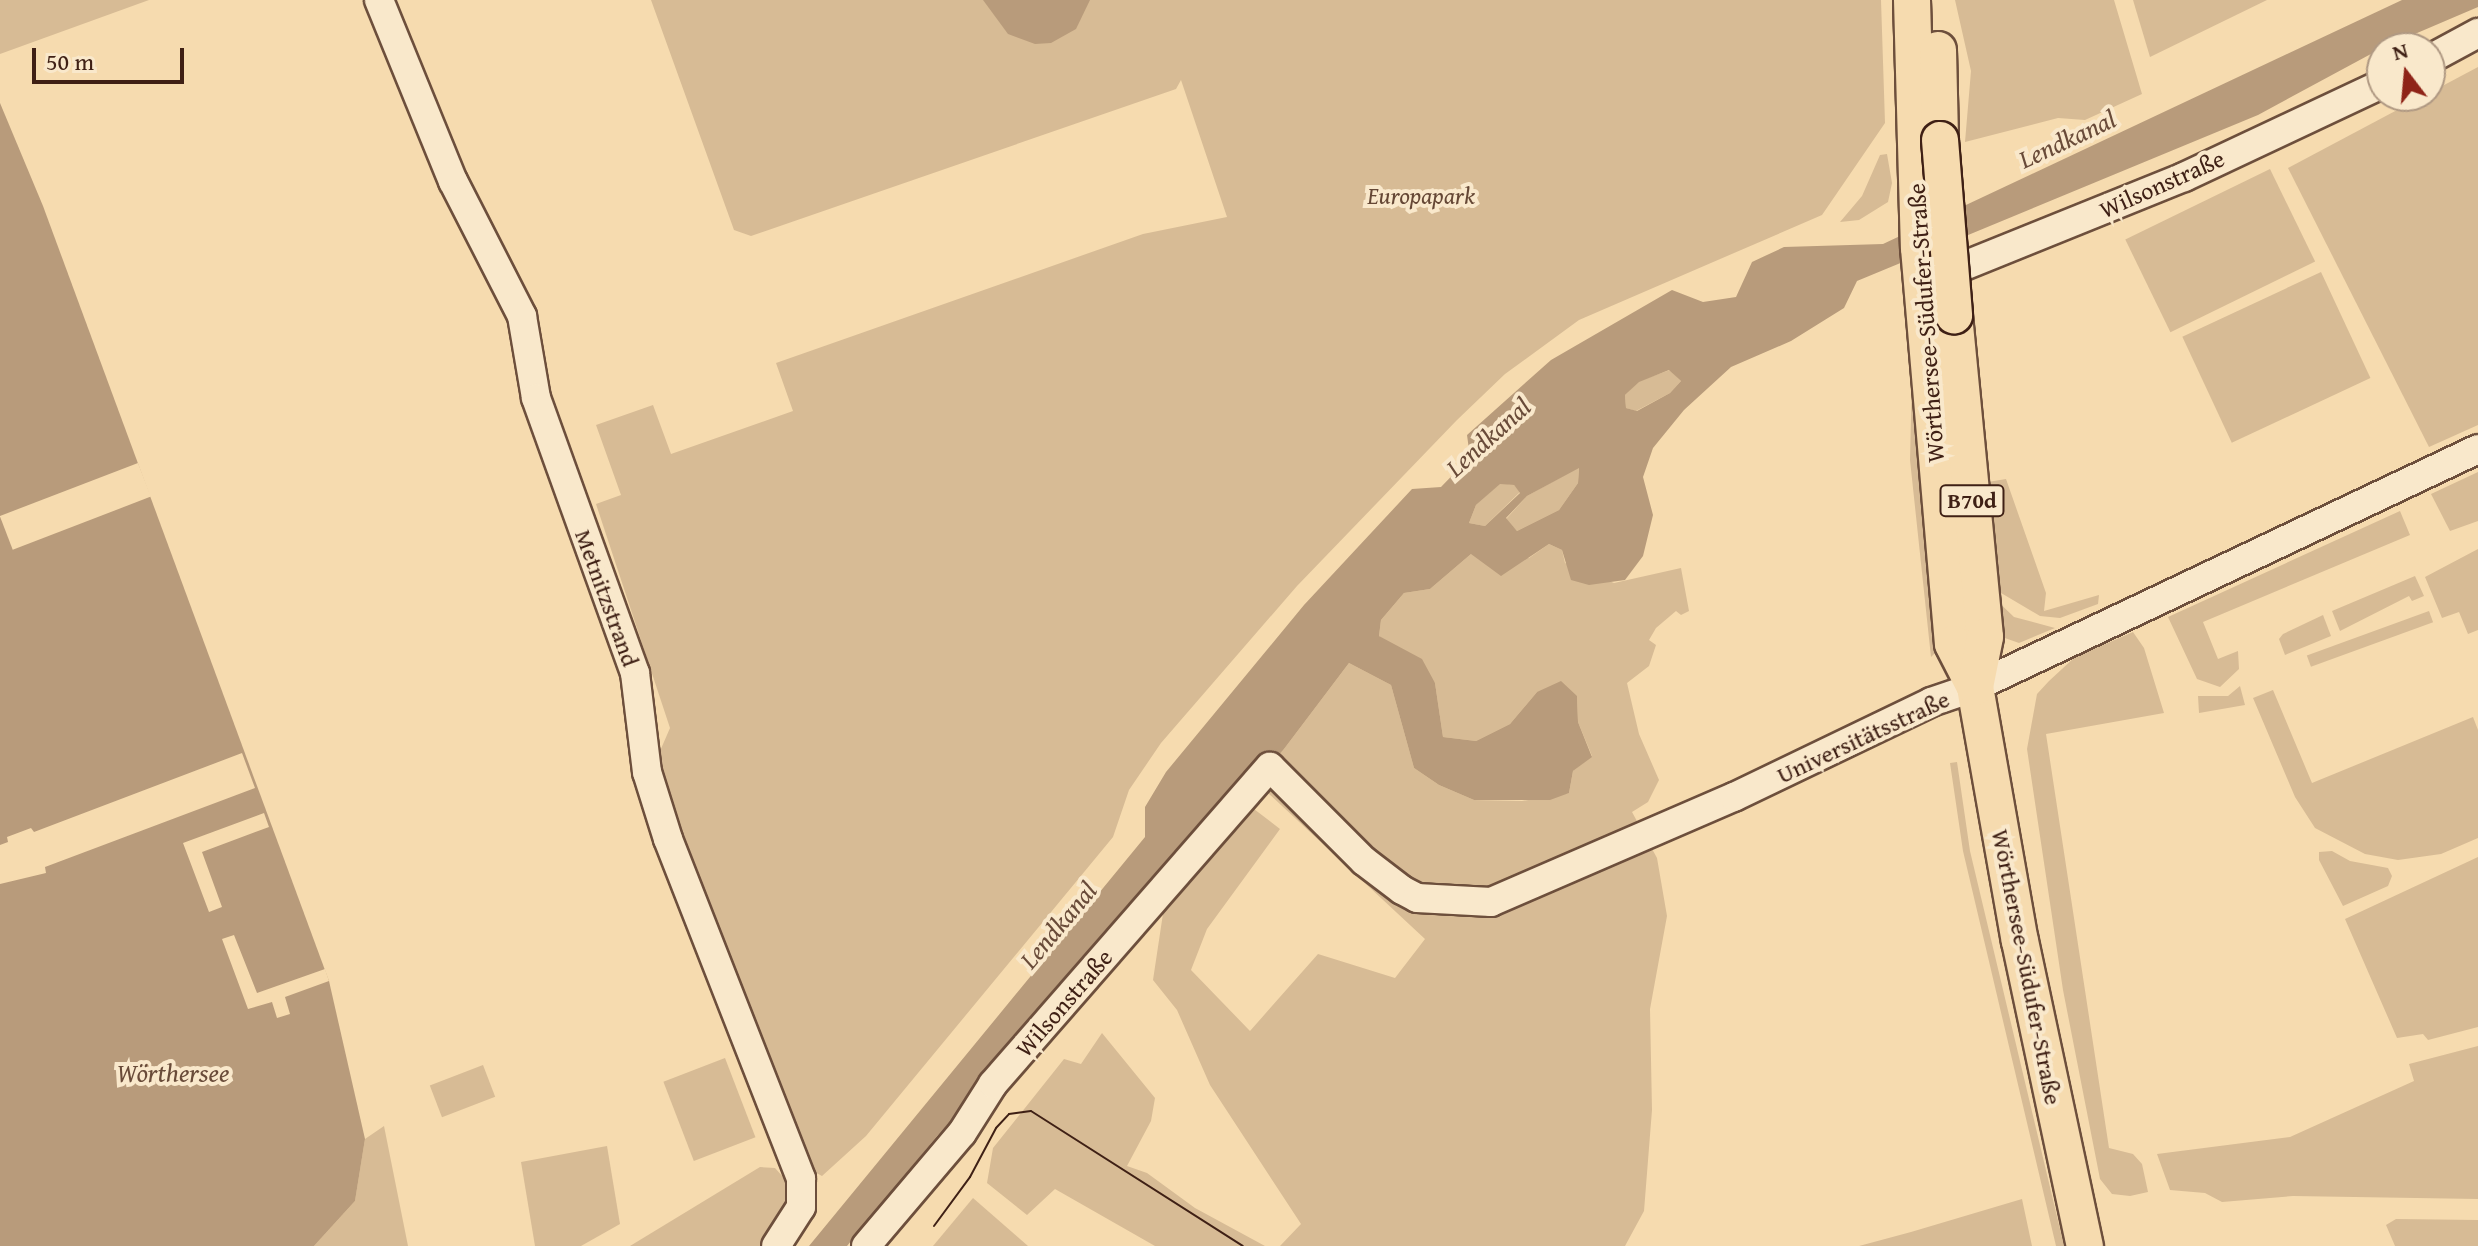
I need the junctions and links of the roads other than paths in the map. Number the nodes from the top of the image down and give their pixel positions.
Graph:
1 (379, 0) edge
2 (1912, 0) edge
3 (1937, 0) edge
4 (2478, 33) edge
5 (2446, 50) edge
6 (2366, 92) edge
7 (1927, 140) junction
8 (1939, 276) dead end
9 (2478, 449) edge
10 (1975, 687) junction
11 (1270, 767) joint
12 (776, 1246) edge
13 (866, 1246) edge
14 (2085, 1246) edge

1 - 12 street, Metnitzstrand
2 - 7 main road, Wörthersee-Südufer-Straße / B70d
3 - 7 main road, Wörthersee-Südufer-Straße / B70d
4 - 5 street
6 - 8 street, Wilsonstraße
7 - 10 main road, Wörthersee-Südufer-Straße / B70d, bridge
9 - 10 street, Universitätsstraße
10 - 11 street, Universitätsstraße
10 - 14 main road, Wörthersee-Südufer-Straße / B70d
11 - 13 street, Wilsonstraße

